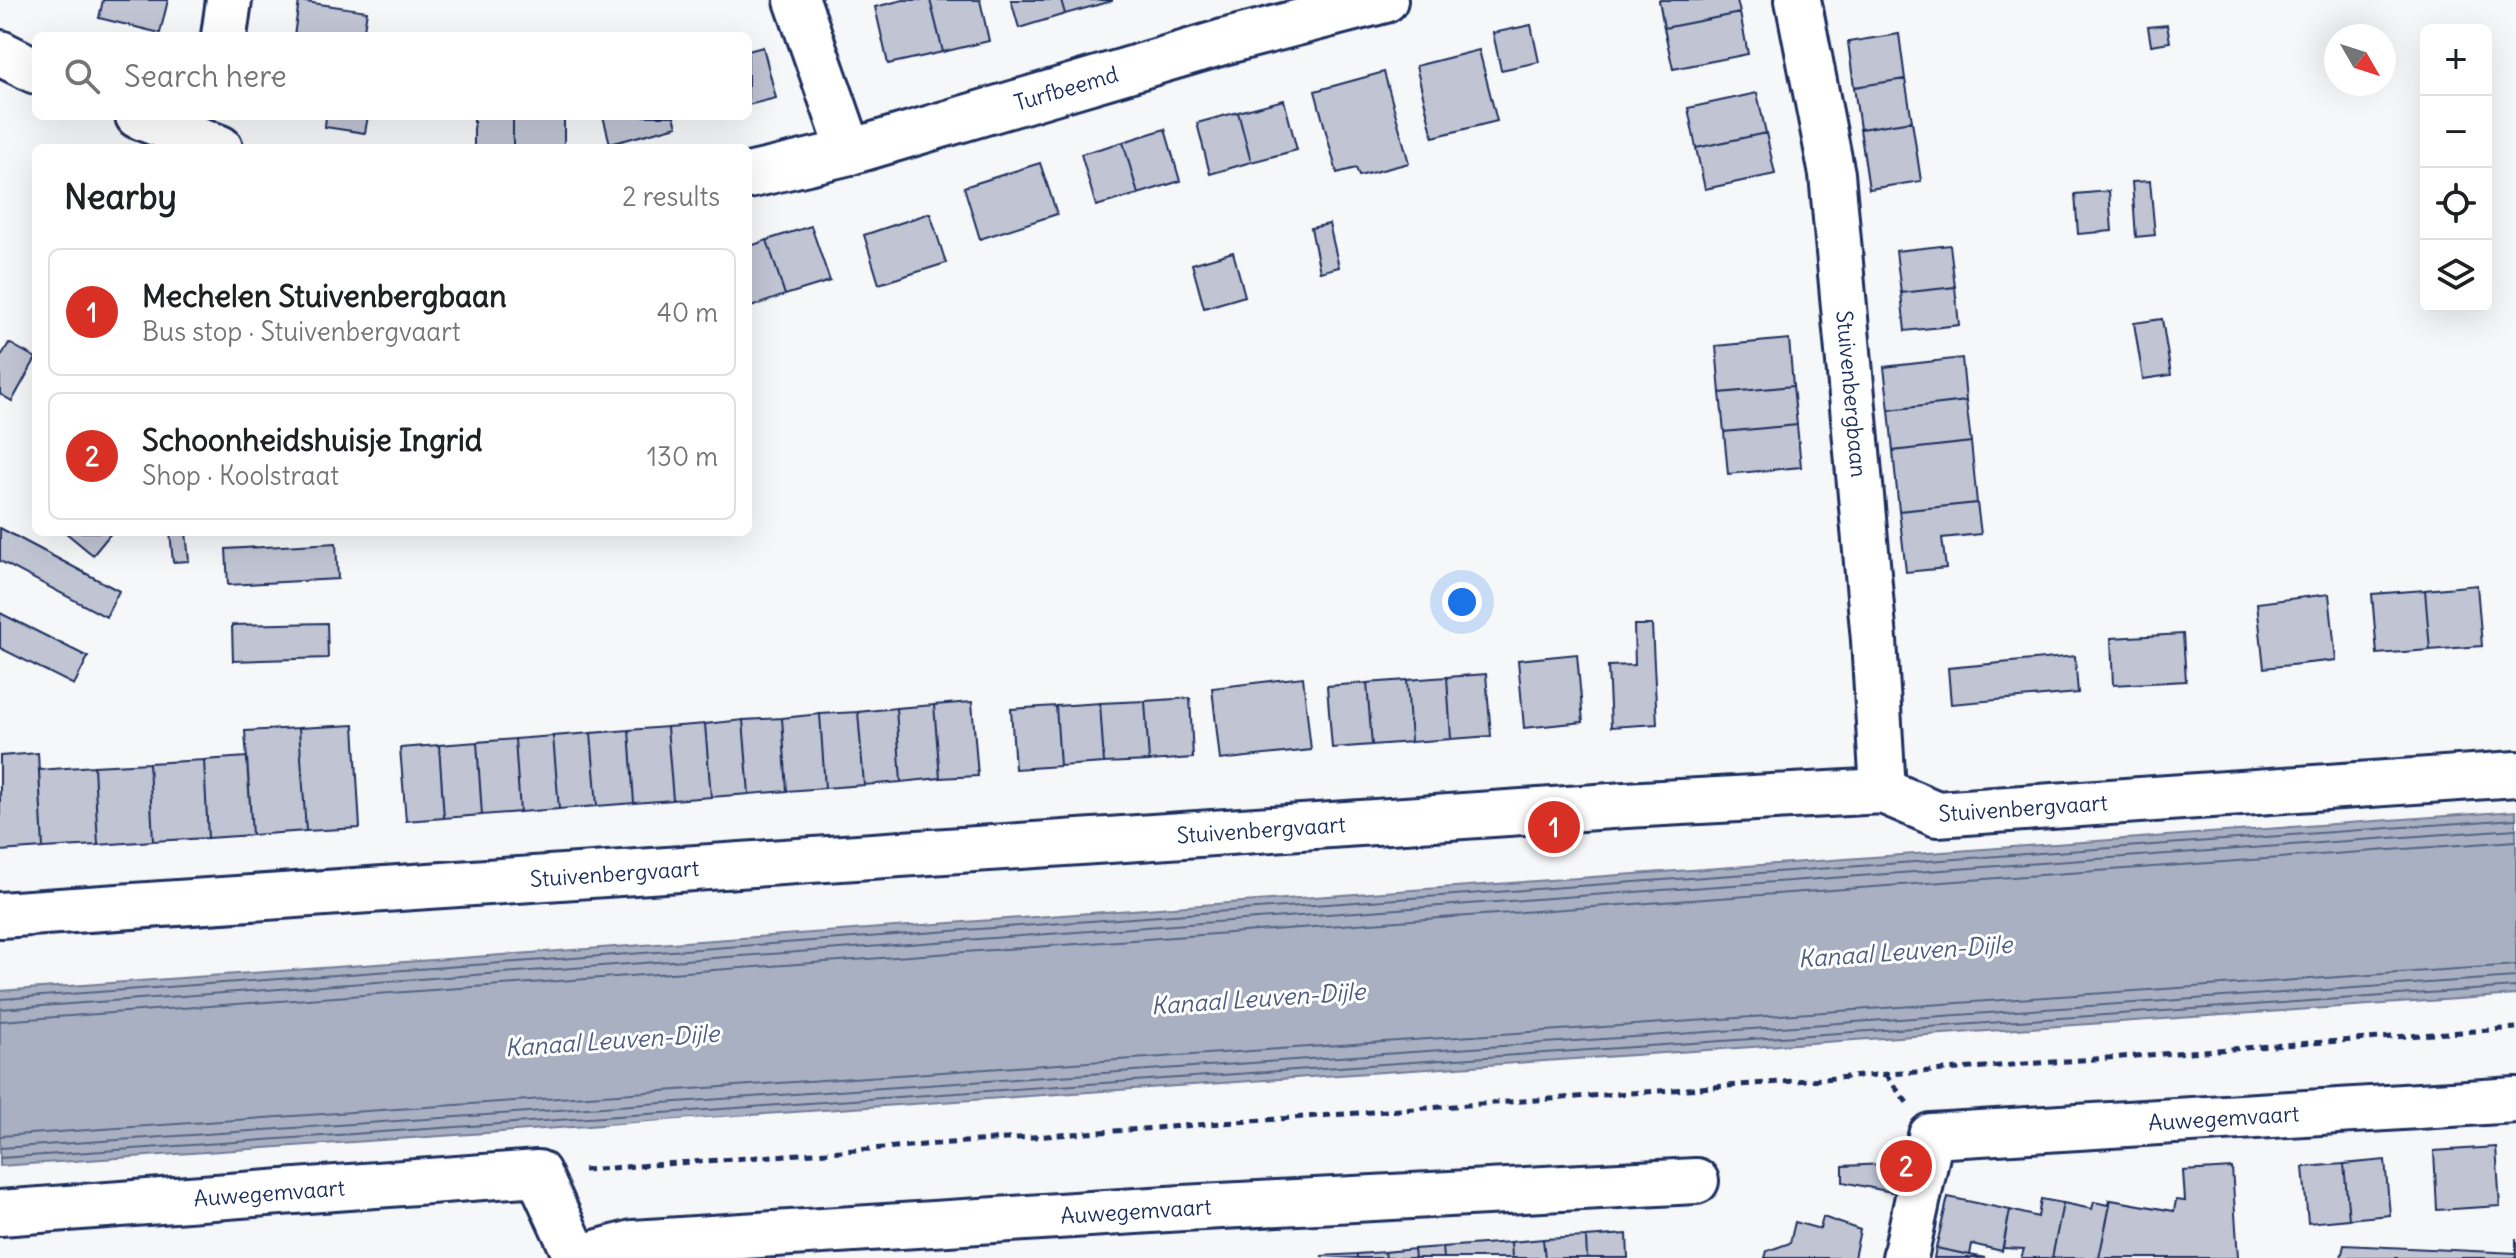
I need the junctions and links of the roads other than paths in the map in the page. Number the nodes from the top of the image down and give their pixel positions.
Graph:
1 (229, 0) edge
2 (797, 0) edge
3 (1385, 0) edge
4 (1798, 0) edge
5 (225, 32) edge
6 (0, 53) edge
7 (32, 69) edge
8 (153, 120) edge
9 (214, 136) edge
10 (850, 152) junction
11 (752, 175) edge
12 (2516, 774) edge
13 (1883, 791) junction
14 (0, 915) edge
15 (2516, 1100) edge
16 (1696, 1181) dead end
17 (0, 1213) edge
18 (577, 1258) edge
19 (1905, 1258) edge

1 - 5 street
2 - 10 street
3 - 10 street, Turfbeemd
4 - 13 street, Stuivenbergbaan
6 - 7 street
8 - 9 street
10 - 11 street, Turfbeemd
12 - 13 street, Stuivenbergvaart
13 - 14 street, Stuivenbergvaart
15 - 19 street, Auwegemvaart
16 - 18 street, Auwegemvaart
17 - 18 street, Auwegemvaart

